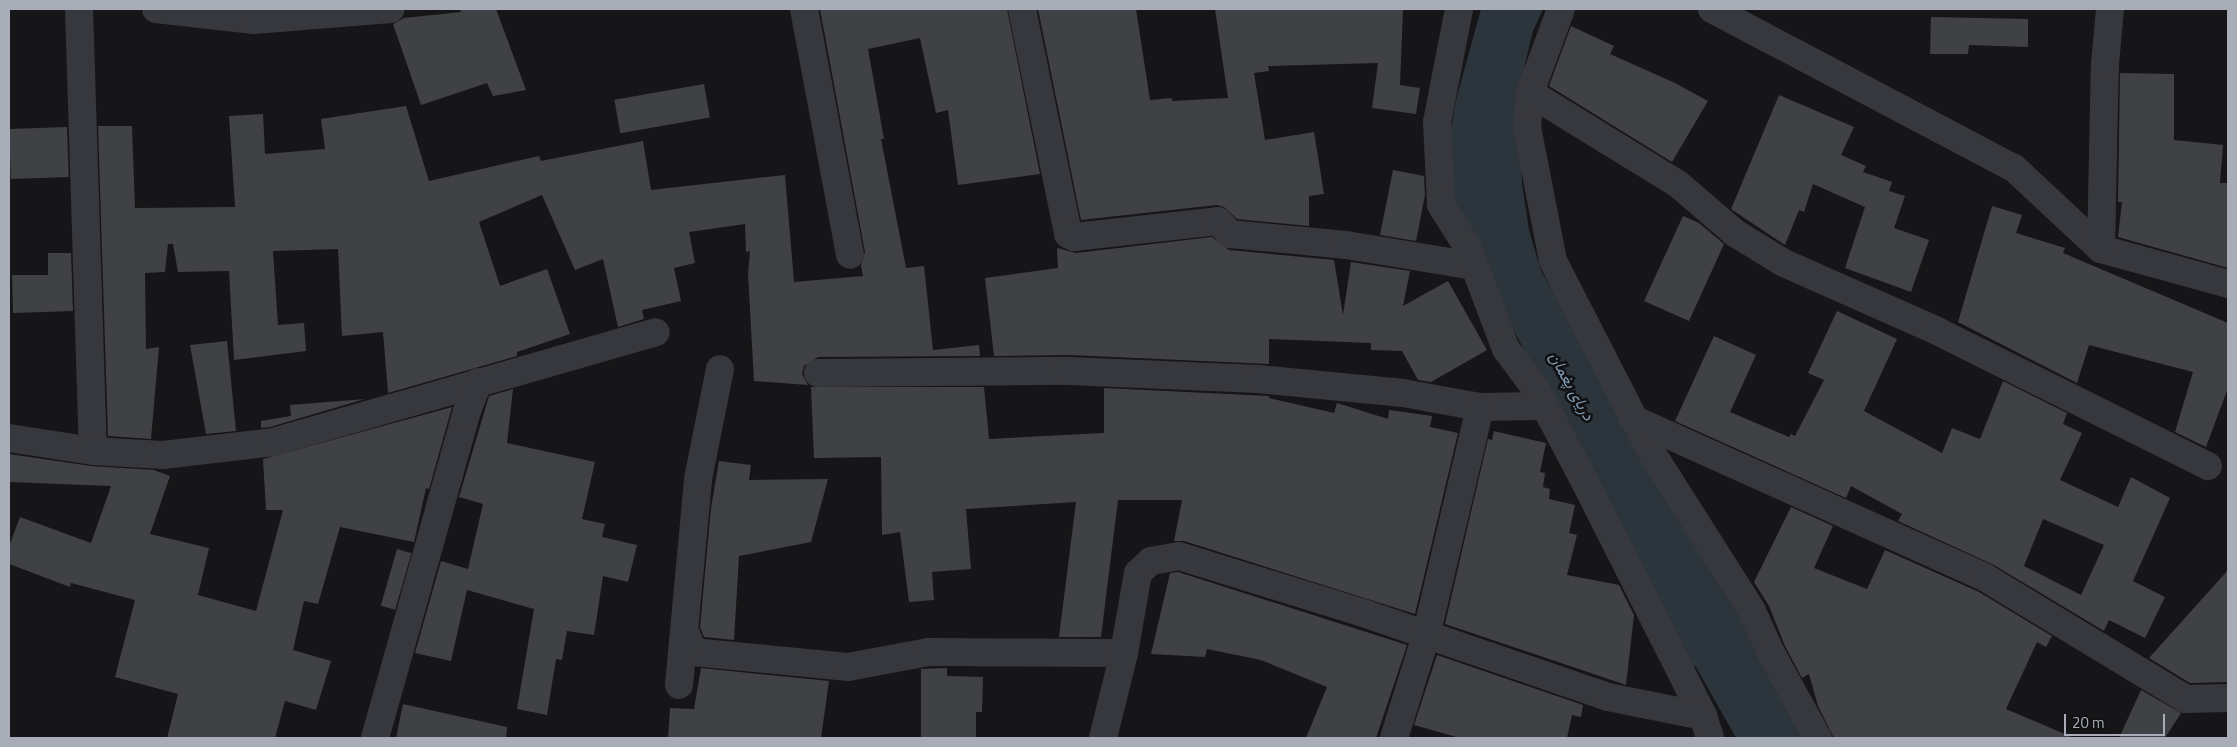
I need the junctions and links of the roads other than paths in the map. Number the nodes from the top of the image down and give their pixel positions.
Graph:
1 (79, 9) edge
2 (156, 9) edge
3 (391, 9) edge
4 (804, 9) edge
5 (1022, 9) edge
6 (1459, 9) edge
7 (1561, 9) edge
8 (1712, 9) edge
9 (2110, 9) edge
10 (255, 14) edge
11 (1530, 93) junction
12 (2101, 249) junction
13 (850, 255) dead end
14 (1474, 266) junction
15 (2228, 284) edge
16 (656, 332) dead end
17 (720, 368) dead end
18 (818, 374) dead end
19 (478, 382) junction
20 (1545, 406) junction
21 (1480, 407) junction
22 (1633, 419) junction
23 (9, 438) edge
24 (93, 451) junction
25 (2208, 466) dead end
26 (685, 631) junction
27 (1426, 636) junction
28 (1124, 653) junction
29 (679, 685) dead end
30 (2228, 698) edge
31 (1707, 727) edge
32 (375, 738) edge
33 (1104, 738) edge
34 (1394, 738) edge
35 (1818, 738) edge

1 - 24 street
2 - 10 street
3 - 10 street
4 - 13 street
5 - 14 street
6 - 14 street
7 - 11 street
8 - 12 street
9 - 12 street
11 - 22 street
11 - 25 street
12 - 15 street
14 - 20 street
16 - 19 street
17 - 26 street
18 - 21 street
19 - 24 street
19 - 32 street
20 - 21 street
20 - 31 street
21 - 27 street
22 - 30 street
22 - 35 street
23 - 24 street
26 - 28 street
26 - 29 street
27 - 28 street
27 - 31 street
27 - 34 street
28 - 33 street

